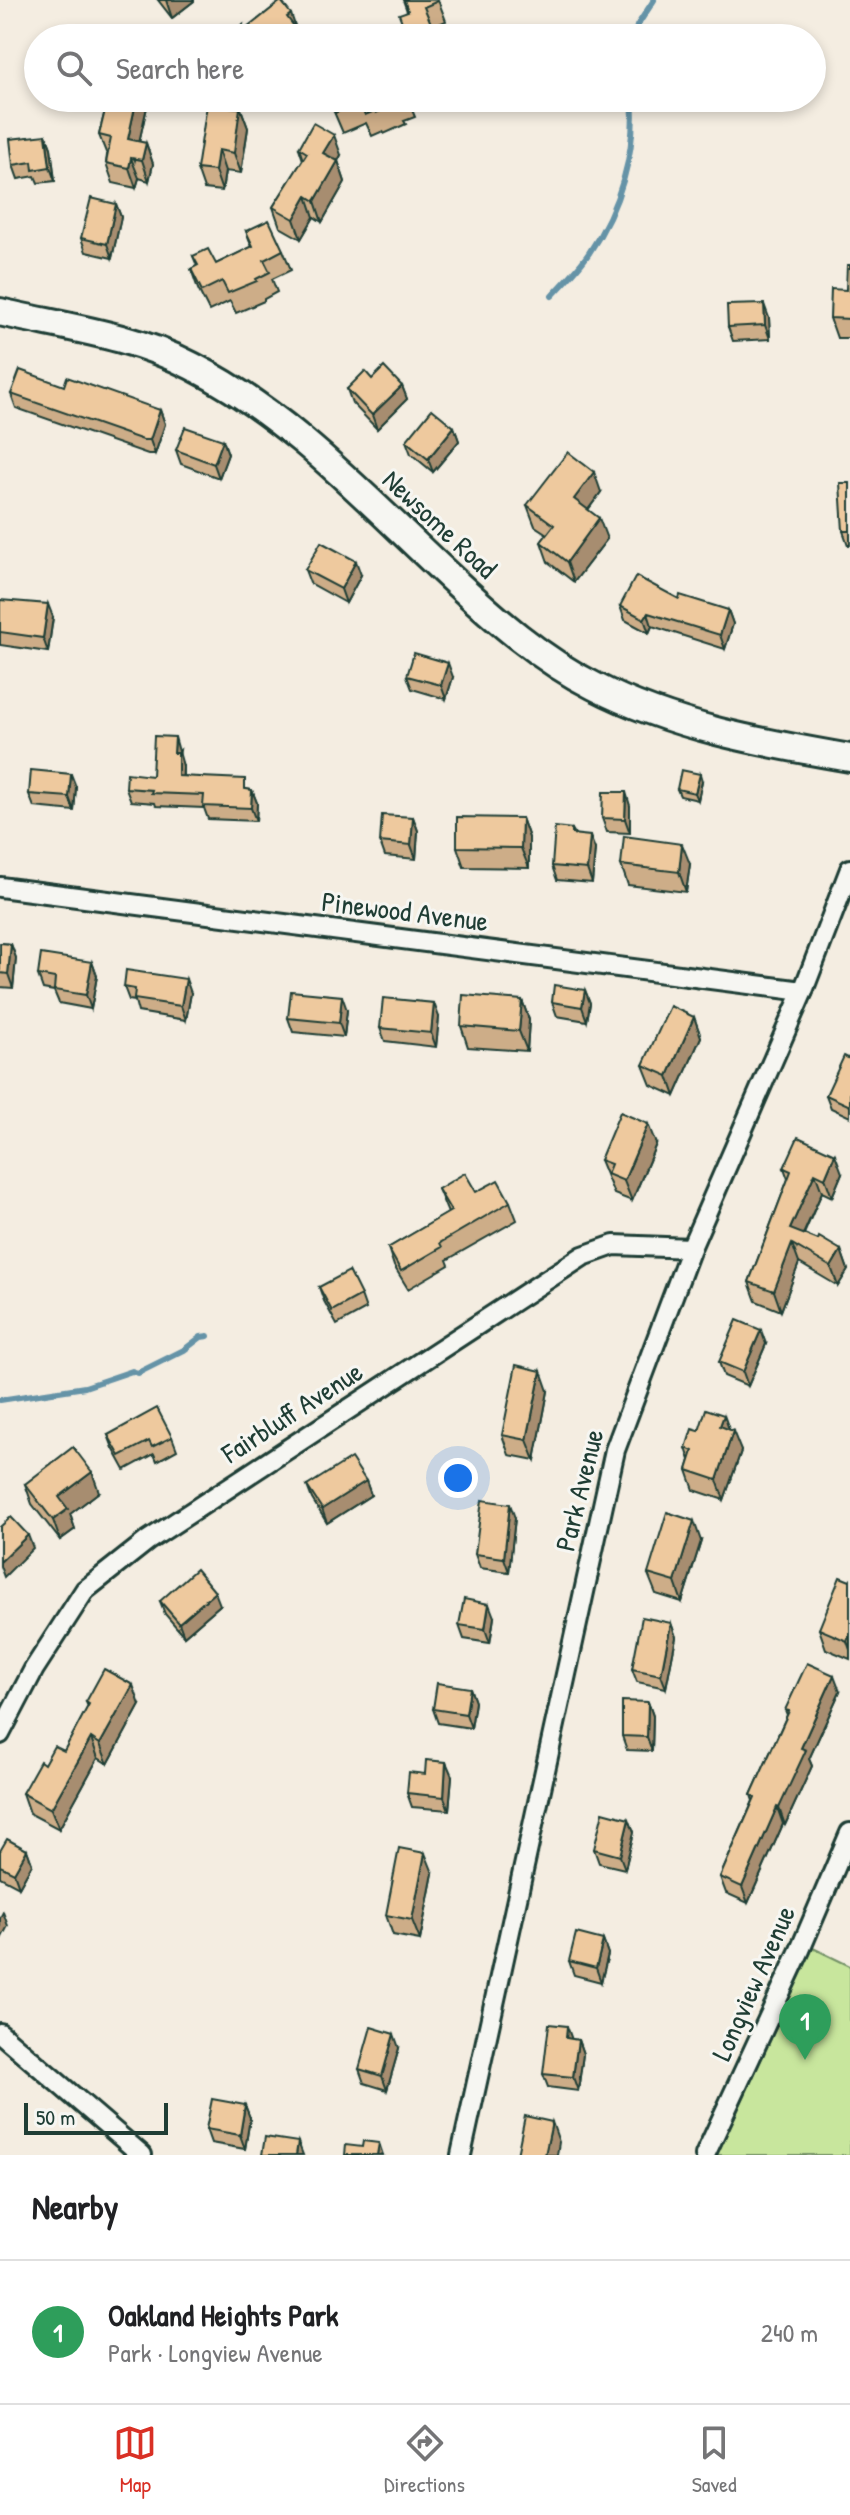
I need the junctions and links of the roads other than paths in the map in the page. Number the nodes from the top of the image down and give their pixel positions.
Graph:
1 (0, 312) edge
2 (850, 758) edge
3 (850, 869) edge
4 (0, 887) edge
5 (803, 991) junction
6 (691, 1248) junction
7 (0, 1734) edge
8 (850, 1833) edge
9 (0, 2033) edge
10 (142, 2155) edge
11 (461, 2155) edge
12 (705, 2155) edge

1 - 2 street, Newsome Road
3 - 5 street, Park Avenue
4 - 5 street, Pinewood Avenue
5 - 6 street, Park Avenue
6 - 7 street, Fairbluff Avenue
6 - 11 street, Park Avenue
8 - 12 street, Longview Avenue
9 - 10 street

